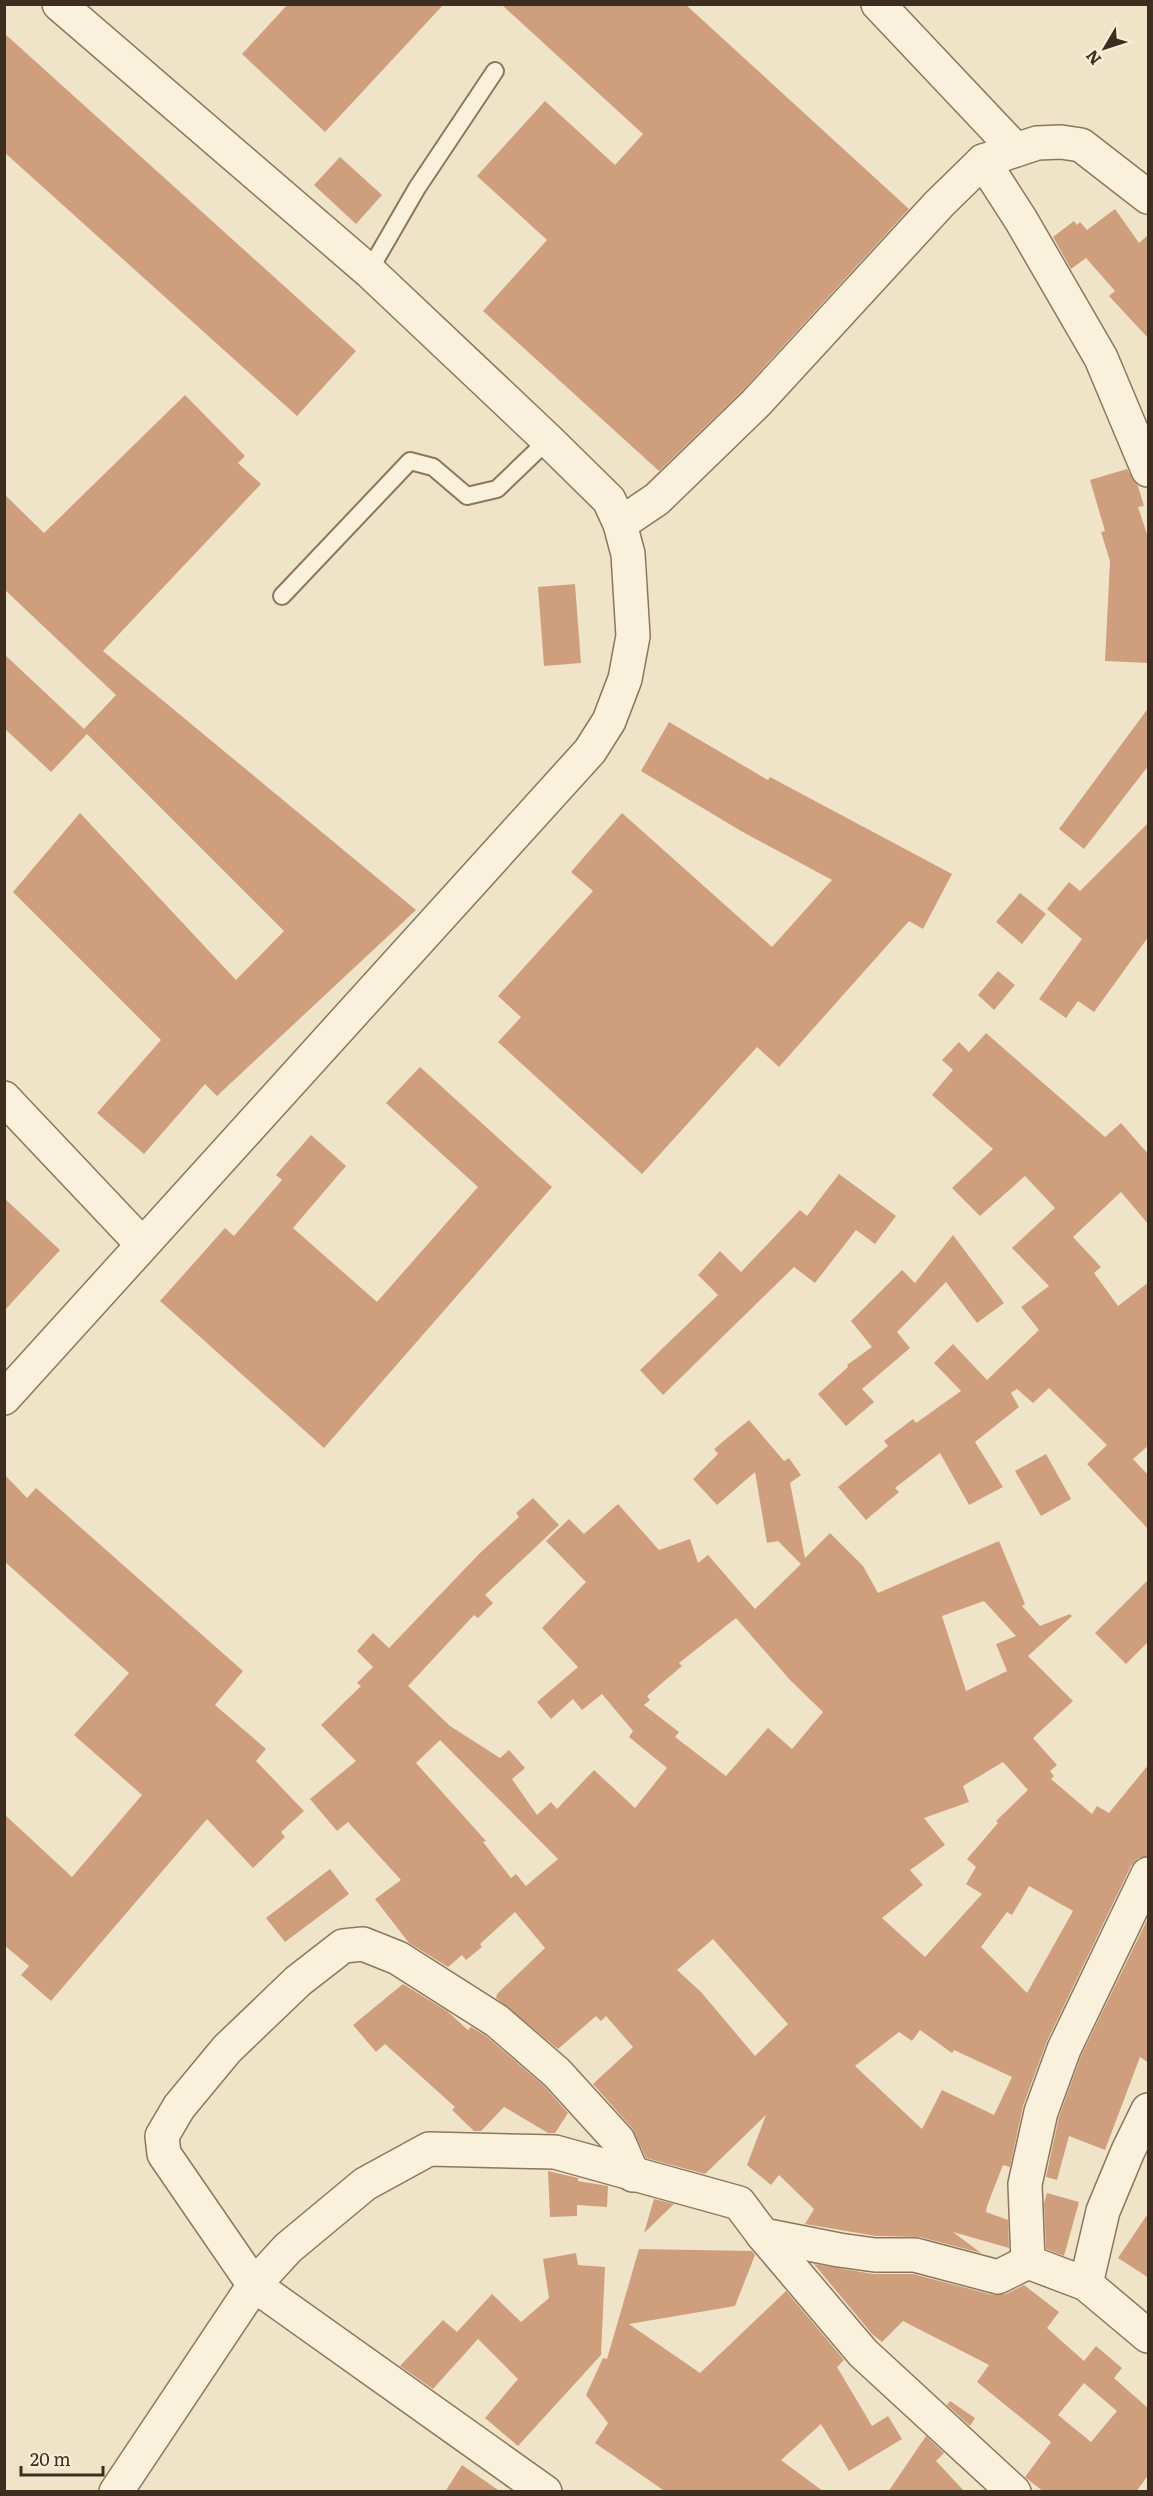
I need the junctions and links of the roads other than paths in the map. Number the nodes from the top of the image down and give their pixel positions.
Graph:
1 (59, 4) edge
2 (878, 4) edge
3 (495, 71) dead end
4 (1015, 149) junction
5 (983, 161) junction
6 (1149, 197) edge
7 (369, 271) junction
8 (548, 440) junction
9 (1149, 470) edge
10 (620, 524) junction
11 (282, 596) dead end
12 (4, 1098) edge
13 (142, 1244) junction
14 (4, 1398) edge
15 (1149, 1874) edge
16 (1149, 2110) edge
17 (633, 2175) junction
18 (763, 2235) junction
19 (1028, 2262) junction
20 (1086, 2284) junction
21 (254, 2285) junction
22 (1149, 2336) edge
23 (117, 2492) edge
24 (545, 2492) edge
25 (1014, 2492) edge

1 - 7 street
2 - 4 street
3 - 7 lane
4 - 5 street
4 - 6 street
5 - 9 street
5 - 10 street
7 - 8 street
8 - 10 street
8 - 11 lane
10 - 13 street
12 - 13 street
13 - 14 street
15 - 19 street
16 - 20 street
17 - 18 street
17 - 21 street
17 - 21 street
18 - 19 street
18 - 25 street
19 - 20 street
20 - 22 street
21 - 23 street
21 - 24 street

